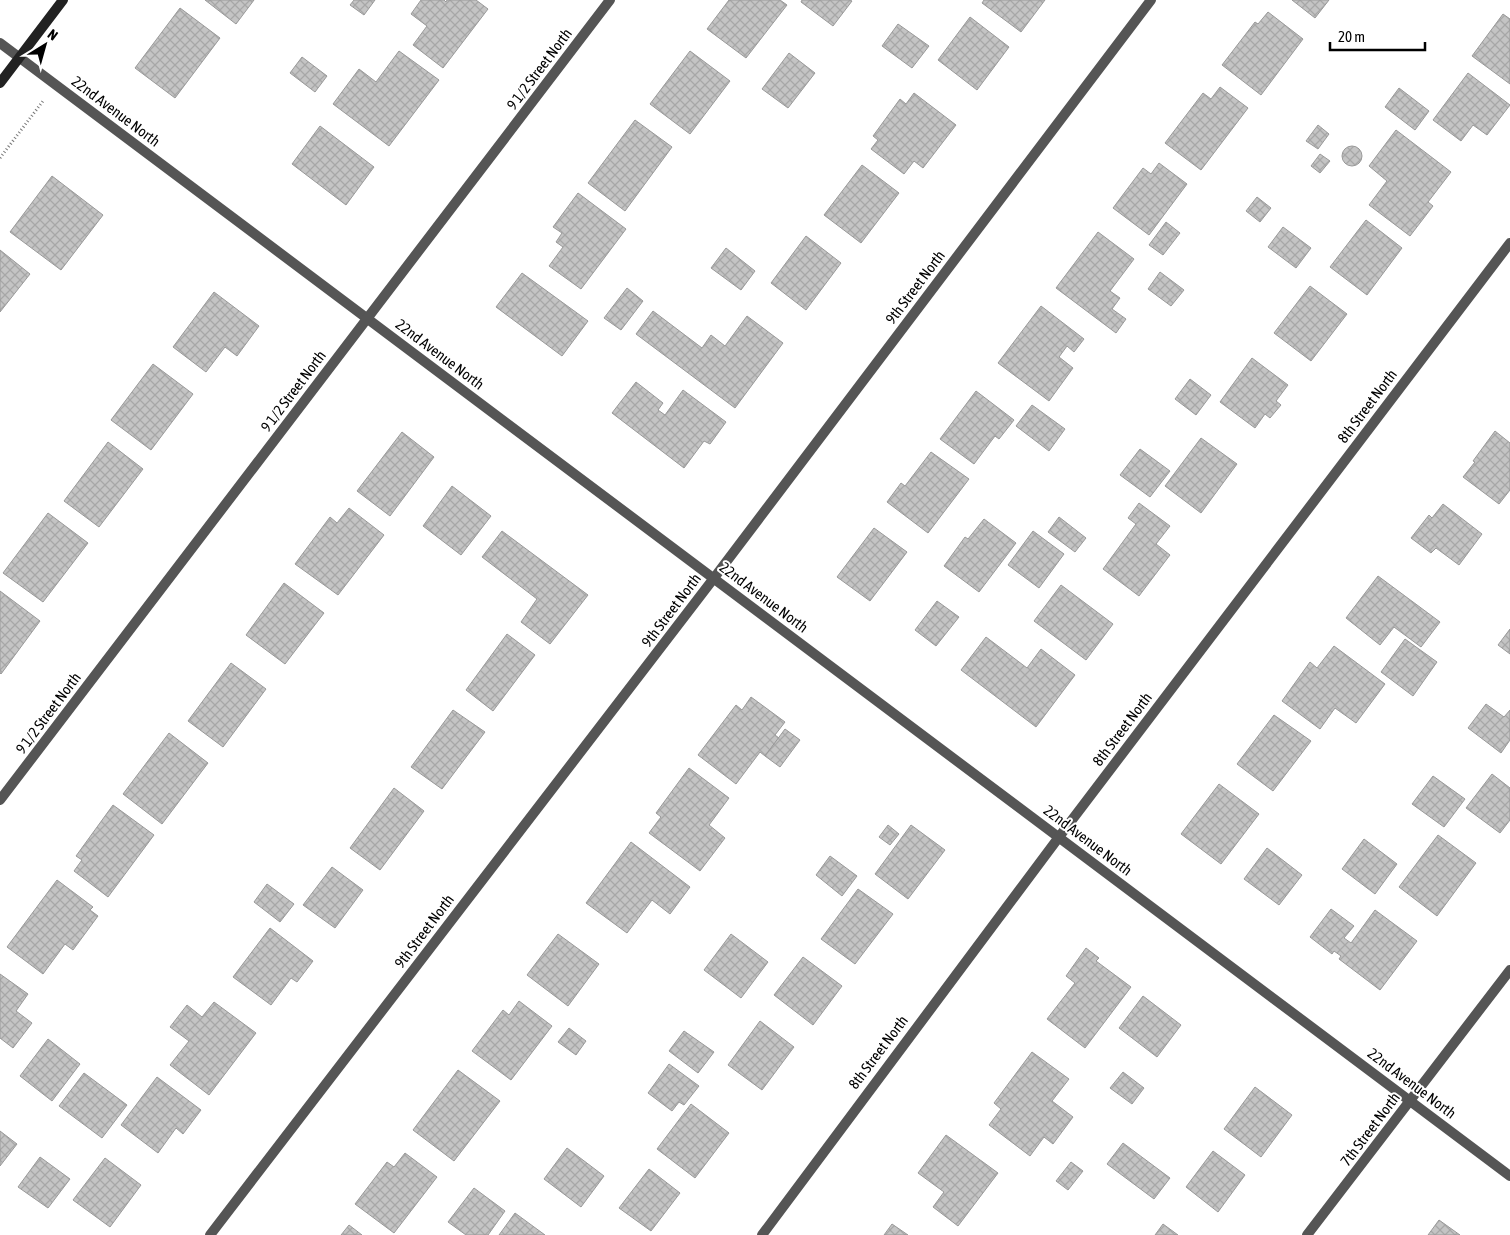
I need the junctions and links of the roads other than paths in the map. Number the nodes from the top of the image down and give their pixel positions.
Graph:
1 (63, 0) edge
2 (610, 0) edge
3 (1151, 0) edge
4 (0, 43) edge
5 (19, 57) junction
6 (0, 82) edge
7 (1510, 243) edge
8 (367, 318) junction
9 (714, 578) junction
10 (0, 800) edge
11 (1059, 837) junction
12 (1510, 970) edge
13 (1410, 1101) junction
14 (1510, 1176) edge
15 (210, 1235) edge
16 (762, 1235) edge
17 (1307, 1235) edge

1 - 5 street
2 - 8 street, 9 1/2 Street North
3 - 9 street, 9th Street North
4 - 5 street, 22nd Avenue North
5 - 6 street
5 - 8 street, 22nd Avenue North
7 - 11 street, 8th Street North
8 - 9 street, 22nd Avenue North
8 - 10 street, 9 1/2 Street North
9 - 11 street, 22nd Avenue North
9 - 15 street, 9th Street North
11 - 13 street, 22nd Avenue North
11 - 16 street, 8th Street North
12 - 13 street, 7th Street North
13 - 14 street, 22nd Avenue North
13 - 17 street, 7th Street North

